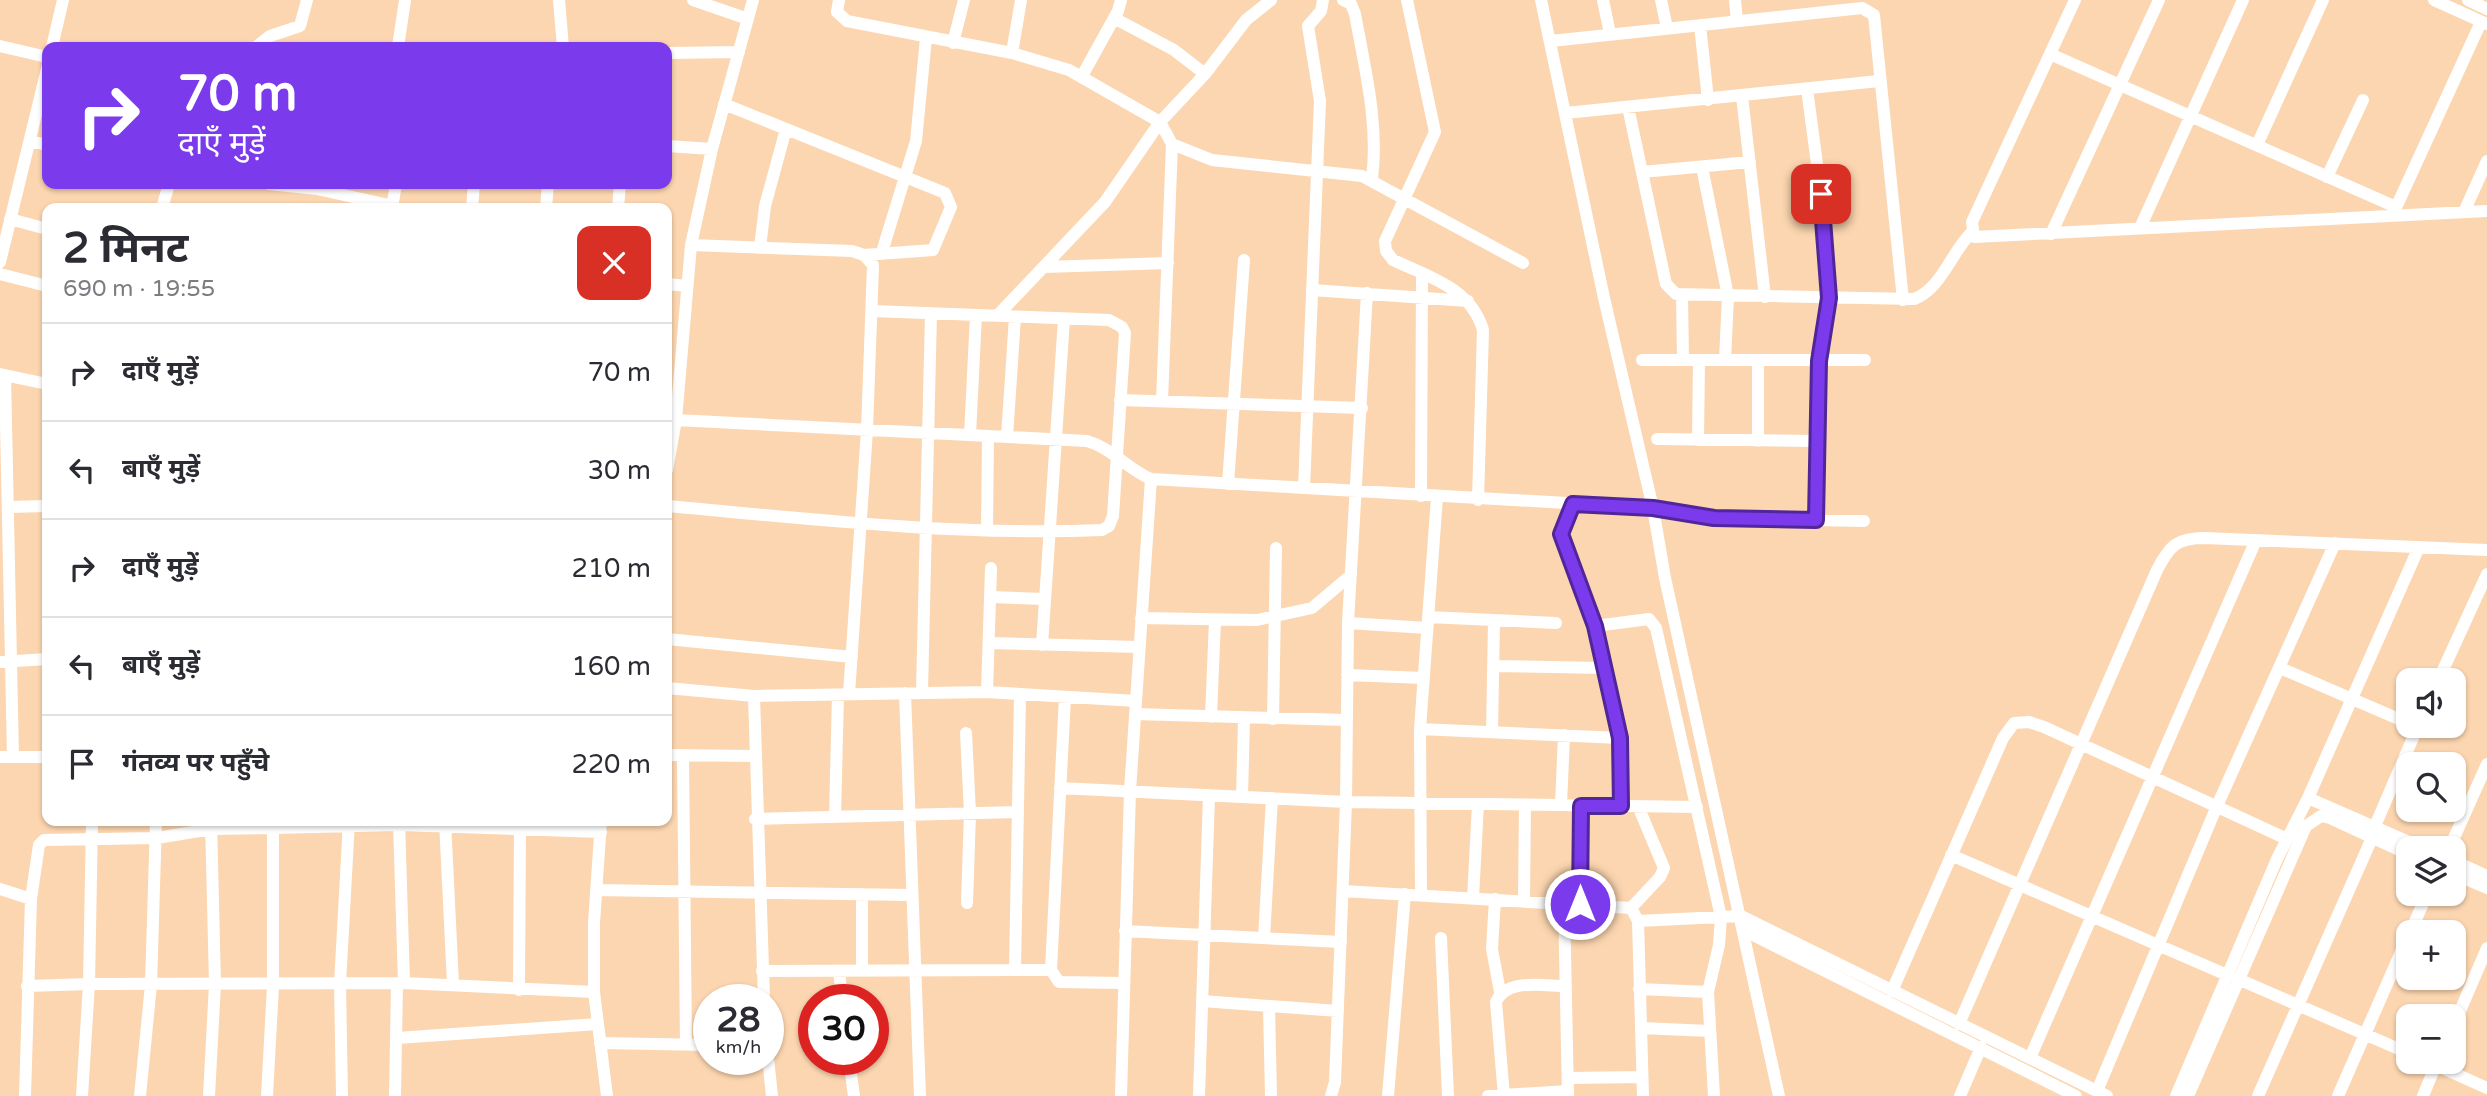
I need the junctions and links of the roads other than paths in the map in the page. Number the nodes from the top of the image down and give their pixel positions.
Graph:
1 (63, 0) edge
2 (307, 0) edge
3 (405, 0) edge
4 (559, 0) edge
5 (694, 0) edge
6 (753, 0) edge
7 (839, 0) edge
8 (964, 0) edge
9 (1021, 0) edge
10 (1121, 0) edge
11 (1270, 0) edge
12 (1323, 0) edge
13 (1343, 0) edge
14 (1407, 0) edge
15 (1541, 0) edge
16 (1603, 0) edge
17 (1661, 0) edge
18 (1735, 0) edge
19 (1799, 0) edge
20 (2075, 0) edge
21 (2159, 0) edge
22 (2243, 0) edge
23 (2323, 0) edge
24 (2434, 0) edge
25 (2468, 0) edge
26 (2487, 8) edge
27 (1801, 14) junction
28 (1114, 18) junction
29 (748, 19) junction
30 (1737, 21) junction
31 (2484, 23) edge
32 (1700, 25) junction
33 (1667, 28) junction
34 (1610, 34) junction
35 (926, 38) junction
36 (1551, 41) junction
37 (53, 42) edge
38 (262, 42) edge
39 (399, 42) edge
40 (563, 42) edge
41 (953, 43) junction
42 (0, 46) edge
43 (739, 52) junction
44 (672, 53) edge
45 (1012, 53) junction
46 (2050, 54) junction
47 (42, 56) edge
48 (1205, 74) junction
49 (1082, 76) junction
50 (1880, 81) junction
51 (2120, 85) junction
52 (1807, 89) junction
53 (42, 90) edge
54 (1742, 96) junction
55 (1708, 100) junction
56 (2363, 100) dead end
57 (724, 104) junction
58 (1628, 107) junction
59 (1566, 113) junction
60 (2191, 116) junction
61 (1160, 122) junction
62 (786, 129) junction
63 (30, 141) junction
64 (42, 144) edge
65 (1172, 144) junction
66 (2257, 145) junction
67 (672, 146) edge
68 (712, 149) junction
69 (2487, 161) edge
70 (1750, 162) junction
71 (1702, 167) junction
72 (1316, 172) junction
73 (1642, 172) junction
74 (2327, 177) junction
75 (904, 178) junction
76 (1372, 179) junction
77 (309, 189) edge
78 (1405, 197) junction
79 (375, 203) edge
80 (2487, 211) edge
81 (2394, 212) junction
82 (2464, 212) junction
83 (10, 219) junction
84 (42, 228) edge
85 (2140, 228) junction
86 (1971, 233) junction
87 (2052, 234) junction
88 (691, 245) junction
89 (760, 248) junction
90 (882, 252) junction
91 (864, 255) junction
92 (1244, 260) dead end
93 (0, 262) edge
94 (1523, 262) dead end
95 (1168, 263) junction
96 (1044, 267) junction
97 (0, 274) edge
98 (1422, 274) junction
99 (672, 284) edge
100 (42, 285) edge
101 (687, 286) junction
102 (1312, 290) junction
103 (1367, 293) junction
104 (1682, 295) junction
105 (1728, 296) junction
106 (1765, 296) junction
107 (1422, 298) junction
108 (1829, 298) junction
109 (1903, 300) junction
110 (1468, 301) junction
111 (872, 311) junction
112 (931, 313) junction
113 (976, 315) junction
114 (997, 316) junction
115 (1015, 317) junction
116 (1064, 318) junction
117 (1642, 360) dead end
118 (1683, 360) junction
119 (1699, 360) junction
120 (1725, 360) junction
121 (1758, 360) junction
122 (1865, 360) dead end
123 (1819, 361) junction
124 (3, 374) edge
125 (42, 383) edge
126 (1120, 400) junction
127 (1162, 401) junction
128 (1234, 404) junction
129 (1308, 407) junction
130 (1362, 408) junction
131 (676, 420) junction
132 (867, 430) junction
133 (927, 433) junction
134 (970, 435) junction
135 (988, 436) junction
136 (1007, 437) junction
137 (1058, 437) junction
138 (1657, 439) dead end
139 (1698, 440) junction
140 (1758, 441) junction
141 (672, 442) edge
142 (1817, 442) junction
143 (1116, 455) junction
144 (1151, 479) junction
145 (1228, 484) junction
146 (1304, 488) junction
147 (1357, 492) junction
148 (1421, 496) junction
149 (1437, 497) junction
150 (1478, 500) junction
151 (1573, 504) junction
152 (42, 506) edge
153 (672, 506) edge
154 (9, 507) junction
155 (1653, 508) junction
156 (1816, 520) junction
157 (1864, 521) dead end
158 (861, 524) junction
159 (927, 527) junction
160 (987, 530) junction
161 (1050, 533) junction
162 (2256, 540) junction
163 (2335, 543) junction
164 (2418, 547) junction
165 (1276, 548) dead end
166 (2487, 550) edge
167 (991, 568) dead end
168 (2487, 573) edge
169 (1351, 575) junction
170 (990, 597) junction
171 (1045, 599) junction
172 (1273, 617) junction
173 (1141, 618) junction
174 (1215, 620) junction
175 (1427, 622) junction
176 (1494, 622) junction
177 (1348, 623) junction
178 (1556, 623) dead end
179 (1595, 626) junction
180 (672, 639) edge
181 (989, 643) junction
182 (1042, 645) junction
183 (1139, 647) junction
184 (852, 657) junction
185 (42, 659) edge
186 (5, 662) edge
187 (1493, 666) junction
188 (1604, 668) junction
189 (2280, 668) junction
190 (2444, 668) edge
191 (1347, 675) junction
192 (1424, 678) junction
193 (672, 688) edge
194 (922, 691) junction
195 (987, 692) junction
196 (905, 693) junction
197 (844, 695) junction
198 (754, 696) junction
199 (1020, 696) junction
200 (1065, 697) junction
201 (2352, 699) junction
202 (1135, 708) junction
203 (1211, 717) junction
204 (2396, 718) edge
205 (1244, 719) junction
206 (1273, 719) junction
207 (1346, 720) junction
208 (1420, 729) junction
209 (1492, 732) junction
210 (966, 733) dead end
211 (1564, 735) junction
212 (1620, 738) junction
213 (2413, 738) edge
214 (2081, 744) junction
215 (672, 755) edge
216 (683, 755) junction
217 (755, 756) junction
218 (6, 757) edge
219 (42, 757) edge
220 (2487, 764) edge
221 (2151, 775) junction
222 (1060, 788) junction
223 (1130, 791) junction
224 (1209, 795) junction
225 (1242, 797) junction
226 (1272, 798) junction
227 (2308, 798) junction
228 (1346, 802) junction
229 (1419, 803) junction
230 (1478, 804) junction
231 (1525, 805) junction
232 (1561, 805) junction
233 (1581, 806) junction
234 (1621, 806) junction
235 (1638, 806) junction
236 (2217, 806) junction
237 (1697, 807) junction
238 (1017, 812) junction
239 (970, 813) junction
240 (908, 815) junction
241 (835, 817) junction
242 (755, 819) junction
243 (93, 826) edge
244 (156, 826) edge
245 (207, 826) edge
246 (211, 826) edge
247 (273, 826) edge
248 (349, 826) edge
249 (399, 826) edge
250 (445, 826) edge
251 (519, 826) edge
252 (601, 826) edge
253 (2373, 832) junction
254 (2455, 836) edge
255 (94, 838) junction
256 (157, 838) junction
257 (2287, 839) junction
258 (2396, 840) edge
259 (2396, 846) edge
260 (1951, 855) junction
261 (2466, 866) edge
262 (2487, 876) edge
263 (2466, 879) edge
264 (2019, 885) junction
265 (2487, 888) edge
266 (0, 889) edge
267 (596, 890) junction
268 (685, 891) junction
269 (1343, 891) junction
270 (758, 892) junction
271 (862, 894) junction
272 (1405, 894) junction
273 (911, 895) junction
274 (1421, 895) junction
275 (1473, 898) junction
276 (32, 899) junction
277 (1495, 899) junction
278 (1524, 900) junction
279 (967, 903) dead end
280 (1564, 903) junction
281 (1580, 904) junction
282 (1630, 908) junction
283 (1741, 916) junction
284 (2091, 916) junction
285 (1721, 917) junction
286 (1637, 922) junction
287 (1743, 930) junction
288 (1125, 931) junction
289 (1205, 935) junction
290 (1441, 938) dead end
291 (1264, 939) junction
292 (1341, 943) junction
293 (2157, 945) junction
294 (2487, 948) edge
295 (2396, 965) edge
296 (862, 969) junction
297 (913, 970) junction
298 (1015, 970) junction
299 (1051, 970) junction
300 (762, 971) junction
301 (839, 971) junction
302 (2232, 977) junction
303 (89, 984) junction
304 (215, 984) junction
305 (340, 984) junction
306 (401, 984) junction
307 (453, 984) junction
308 (763, 984) edge
309 (840, 984) edge
310 (1124, 984) junction
311 (151, 985) junction
312 (27, 986) junction
313 (273, 986) junction
314 (1566, 986) junction
315 (1639, 989) junction
316 (519, 990) junction
317 (1892, 991) junction
318 (594, 992) junction
319 (1500, 992) junction
320 (1708, 992) junction
321 (1202, 1001) junction
322 (2463, 1004) edge
323 (1269, 1006) junction
324 (2298, 1006) junction
325 (1338, 1011) junction
326 (598, 1024) junction
327 (1959, 1024) junction
328 (1641, 1028) junction
329 (1710, 1031) junction
330 (2365, 1035) junction
331 (397, 1038) junction
332 (600, 1043) junction
333 (686, 1045) junction
334 (693, 1045) edge
335 (1982, 1047) junction
336 (2396, 1048) edge
337 (2030, 1058) junction
338 (2430, 1074) edge
339 (2457, 1074) edge
340 (770, 1075) edge
341 (851, 1075) edge
342 (1642, 1077) junction
343 (1568, 1088) edge
344 (2487, 1088) edge
345 (2102, 1093) edge
346 (1335, 1095) edge
347 (1504, 1095) edge
348 (25, 1096) edge
349 (82, 1096) edge
350 (140, 1096) edge
351 (209, 1096) edge
352 (267, 1096) edge
353 (342, 1096) edge
354 (395, 1096) edge
355 (607, 1096) edge
356 (772, 1096) edge
357 (854, 1096) edge
358 (920, 1096) edge
359 (1121, 1096) edge
360 (1199, 1096) edge
361 (1271, 1096) edge
362 (1388, 1096) edge
363 (1448, 1096) edge
364 (1488, 1096) edge
365 (1643, 1096) edge
366 (1714, 1096) edge
367 (1779, 1096) edge
368 (1961, 1096) edge
369 (2076, 1096) edge
370 (2176, 1096) edge
371 (2188, 1096) edge
372 (2258, 1096) edge
373 (2338, 1096) edge
374 (2423, 1096) edge

1 - 37 street
2 - 38 street
3 - 39 street
4 - 40 street
5 - 29 street
6 - 29 street
7 - 35 street
8 - 41 street
9 - 45 street
10 - 28 street
11 - 48 street
12 - 72 street
13 - 76 street
14 - 78 street
15 - 36 street
16 - 34 street
17 - 33 street
18 - 30 street
19 - 27 street
20 - 46 street
21 - 51 street
22 - 60 street
23 - 66 street
24 - 31 street
25 - 26 street
27 - 30 street
27 - 50 street
28 - 48 street
28 - 49 street
29 - 43 street
30 - 32 street
31 - 81 street
32 - 33 street
32 - 55 street
33 - 34 street
34 - 36 street
35 - 41 street
35 - 75 street
36 - 59 street
41 - 45 street
42 - 47 street
43 - 44 street
43 - 57 street
45 - 49 street
46 - 51 street
46 - 86 street
48 - 61 street
49 - 61 street
50 - 52 street
50 - 109 street
51 - 60 street
51 - 87 street
52 - 54 street
52 - 108 street
53 - 63 street
54 - 55 street
54 - 70 street
55 - 58 street
56 - 74 street
57 - 62 street
57 - 68 street
58 - 59 street
58 - 73 street
59 - 155 street
60 - 66 street
60 - 85 street
61 - 65 street
61 - 96 street
62 - 75 street
62 - 89 street
63 - 64 street
63 - 83 street
65 - 72 street
65 - 95 street
66 - 74 street
67 - 68 street
68 - 88 street
69 - 82 street
70 - 71 street
70 - 106 street
71 - 73 street
71 - 105 street
72 - 76 street
72 - 102 street
73 - 104 street
74 - 81 street
75 - 90 street
75 - 90 street
76 - 78 street
77 - 79 street
78 - 94 street
78 - 98 street
80 - 82 street
81 - 82 street
81 - 85 street
83 - 84 street
83 - 93 street
85 - 87 street
86 - 87 street
86 - 109 street
88 - 89 street
88 - 101 street
89 - 91 street
90 - 91 street
91 - 111 street
92 - 128 street
95 - 96 street
95 - 127 street
96 - 114 street
97 - 100 street
98 - 107 street
98 - 110 street
99 - 101 street
101 - 131 street
102 - 103 street
102 - 129 street
103 - 107 street
103 - 130 street
104 - 105 street
104 - 118 street
105 - 106 street
105 - 120 street
106 - 108 street
107 - 110 street
107 - 148 street
108 - 109 street
108 - 123 street
110 - 150 street
111 - 112 street
111 - 132 street
112 - 113 street
112 - 133 street
113 - 114 street
113 - 134 street
114 - 115 street
115 - 116 street
115 - 136 street
116 - 126 street
116 - 137 street
117 - 118 street
118 - 119 street
119 - 120 street
119 - 139 street
120 - 121 street
121 - 123 street
121 - 140 street
122 - 123 street
123 - 142 street
124 - 125 street
124 - 154 street
126 - 127 street
126 - 143 street
127 - 128 street
128 - 129 street
128 - 145 street
129 - 130 street
129 - 146 street
130 - 147 street
131 - 132 street
131 - 141 street
132 - 133 street
132 - 158 street
133 - 134 street
133 - 159 street
134 - 135 street
135 - 136 street
135 - 160 street
136 - 137 street
137 - 143 street
137 - 161 street
138 - 139 street
139 - 140 street
140 - 142 street
142 - 156 street
143 - 144 street
143 - 161 street
144 - 145 street
144 - 173 street
145 - 146 street
146 - 147 street
147 - 148 street
147 - 169 street
148 - 149 street
149 - 150 street
149 - 175 street
150 - 151 street
151 - 155 street
151 - 179 street
152 - 154 street
153 - 158 street
154 - 186 street
155 - 156 street
155 - 283 street
156 - 157 street
158 - 159 street
158 - 184 street
159 - 160 street
159 - 194 street
160 - 161 street
161 - 171 street
162 - 163 street
162 - 214 street
162 - 221 street
163 - 164 street
163 - 189 street
164 - 166 street
164 - 201 street
165 - 172 street
167 - 170 street
168 - 190 street
169 - 172 street
169 - 177 street
170 - 171 street
170 - 181 street
171 - 182 street
172 - 174 street
172 - 206 street
173 - 174 street
173 - 183 street
174 - 203 street
175 - 176 street
175 - 177 street
175 - 192 street
176 - 178 street
176 - 187 street
177 - 191 street
179 - 188 street
179 - 237 street
180 - 184 street
181 - 182 street
181 - 195 street
182 - 183 street
183 - 202 street
184 - 197 street
185 - 186 street
186 - 218 street
187 - 188 street
187 - 209 street
188 - 212 street
189 - 201 street
189 - 236 street
191 - 192 street
191 - 207 street
192 - 208 street
193 - 198 street
194 - 195 street
194 - 196 street
195 - 199 street
196 - 197 street
196 - 240 street
197 - 198 street
197 - 241 street
198 - 217 street
199 - 200 street
199 - 238 street
200 - 202 street
200 - 222 street
201 - 204 street
201 - 227 street
202 - 203 street
202 - 223 street
203 - 205 street
205 - 206 street
205 - 225 street
206 - 207 street
207 - 228 street
208 - 209 street
208 - 229 street
209 - 211 street
210 - 239 street
211 - 212 street
211 - 232 street
212 - 234 street
213 - 253 street
214 - 221 street
214 - 260 street
214 - 264 street
215 - 216 street
216 - 217 street
216 - 268 street
217 - 242 street
218 - 219 street
220 - 254 street
221 - 236 street
221 - 284 street
222 - 223 street
222 - 299 street
223 - 224 street
223 - 288 street
224 - 225 street
224 - 289 street
225 - 226 street
226 - 228 street
226 - 291 street
227 - 253 street
227 - 257 street
228 - 229 street
228 - 269 street
229 - 230 street
229 - 274 street
230 - 231 street
230 - 275 street
231 - 232 street
231 - 278 street
232 - 233 street
233 - 234 street
233 - 281 street
234 - 235 street
235 - 237 street
235 - 282 street
236 - 257 street
236 - 293 street
237 - 285 street
238 - 239 street
238 - 298 street
239 - 240 street
239 - 279 street
240 - 241 street
240 - 273 street
241 - 242 street
242 - 270 street
243 - 255 street
244 - 256 street
245 - 256 street
246 - 304 street
247 - 313 street
248 - 305 street
249 - 306 street
250 - 307 street
251 - 316 street
252 - 267 street
253 - 258 street
253 - 259 street
253 - 302 street
253 - 324 street
255 - 256 street
255 - 276 street
255 - 303 street
256 - 311 street
257 - 302 street
260 - 264 street
260 - 317 street
261 - 262 street
263 - 265 street
264 - 284 street
264 - 327 street
266 - 276 street
267 - 268 street
267 - 318 street
268 - 270 street
268 - 333 street
269 - 272 street
269 - 292 street
270 - 271 street
270 - 300 street
271 - 273 street
271 - 296 street
272 - 274 street
272 - 362 street
273 - 297 street
274 - 275 street
275 - 277 street
276 - 312 street
277 - 278 street
277 - 319 street
278 - 280 street
280 - 281 street
280 - 314 street
281 - 282 street
282 - 286 street
283 - 285 street
283 - 287 street
283 - 317 street
284 - 293 street
284 - 337 street
285 - 286 street
285 - 320 street
286 - 315 street
287 - 335 street
287 - 367 street
288 - 289 street
288 - 310 street
289 - 291 street
289 - 321 street
290 - 363 street
291 - 292 street
292 - 325 street
293 - 302 street
293 - 345 street
294 - 322 street
295 - 330 street
296 - 297 street
296 - 301 street
297 - 298 street
297 - 358 street
298 - 299 street
299 - 310 street
300 - 301 street
300 - 308 street
301 - 309 street
302 - 324 street
302 - 370 street
302 - 371 street
303 - 311 street
303 - 312 street
303 - 349 street
304 - 311 street
304 - 313 street
304 - 351 street
305 - 306 street
305 - 313 street
305 - 353 street
306 - 307 street
306 - 331 street
307 - 316 street
310 - 359 street
311 - 350 street
312 - 348 street
313 - 352 street
314 - 319 street
314 - 343 street
315 - 320 street
315 - 328 street
316 - 318 street
317 - 327 street
318 - 326 street
319 - 347 street
320 - 329 street
321 - 323 street
321 - 360 street
323 - 325 street
323 - 361 street
324 - 330 street
324 - 372 street
325 - 346 street
326 - 331 street
326 - 332 street
327 - 337 street
328 - 329 street
328 - 342 street
329 - 366 street
330 - 336 street
330 - 373 street
331 - 354 street
332 - 333 street
332 - 355 street
333 - 334 street
335 - 368 street
335 - 369 street
337 - 345 street
338 - 374 street
339 - 344 street
340 - 356 street
341 - 357 street
342 - 343 street
342 - 365 street
343 - 347 street
347 - 364 street

